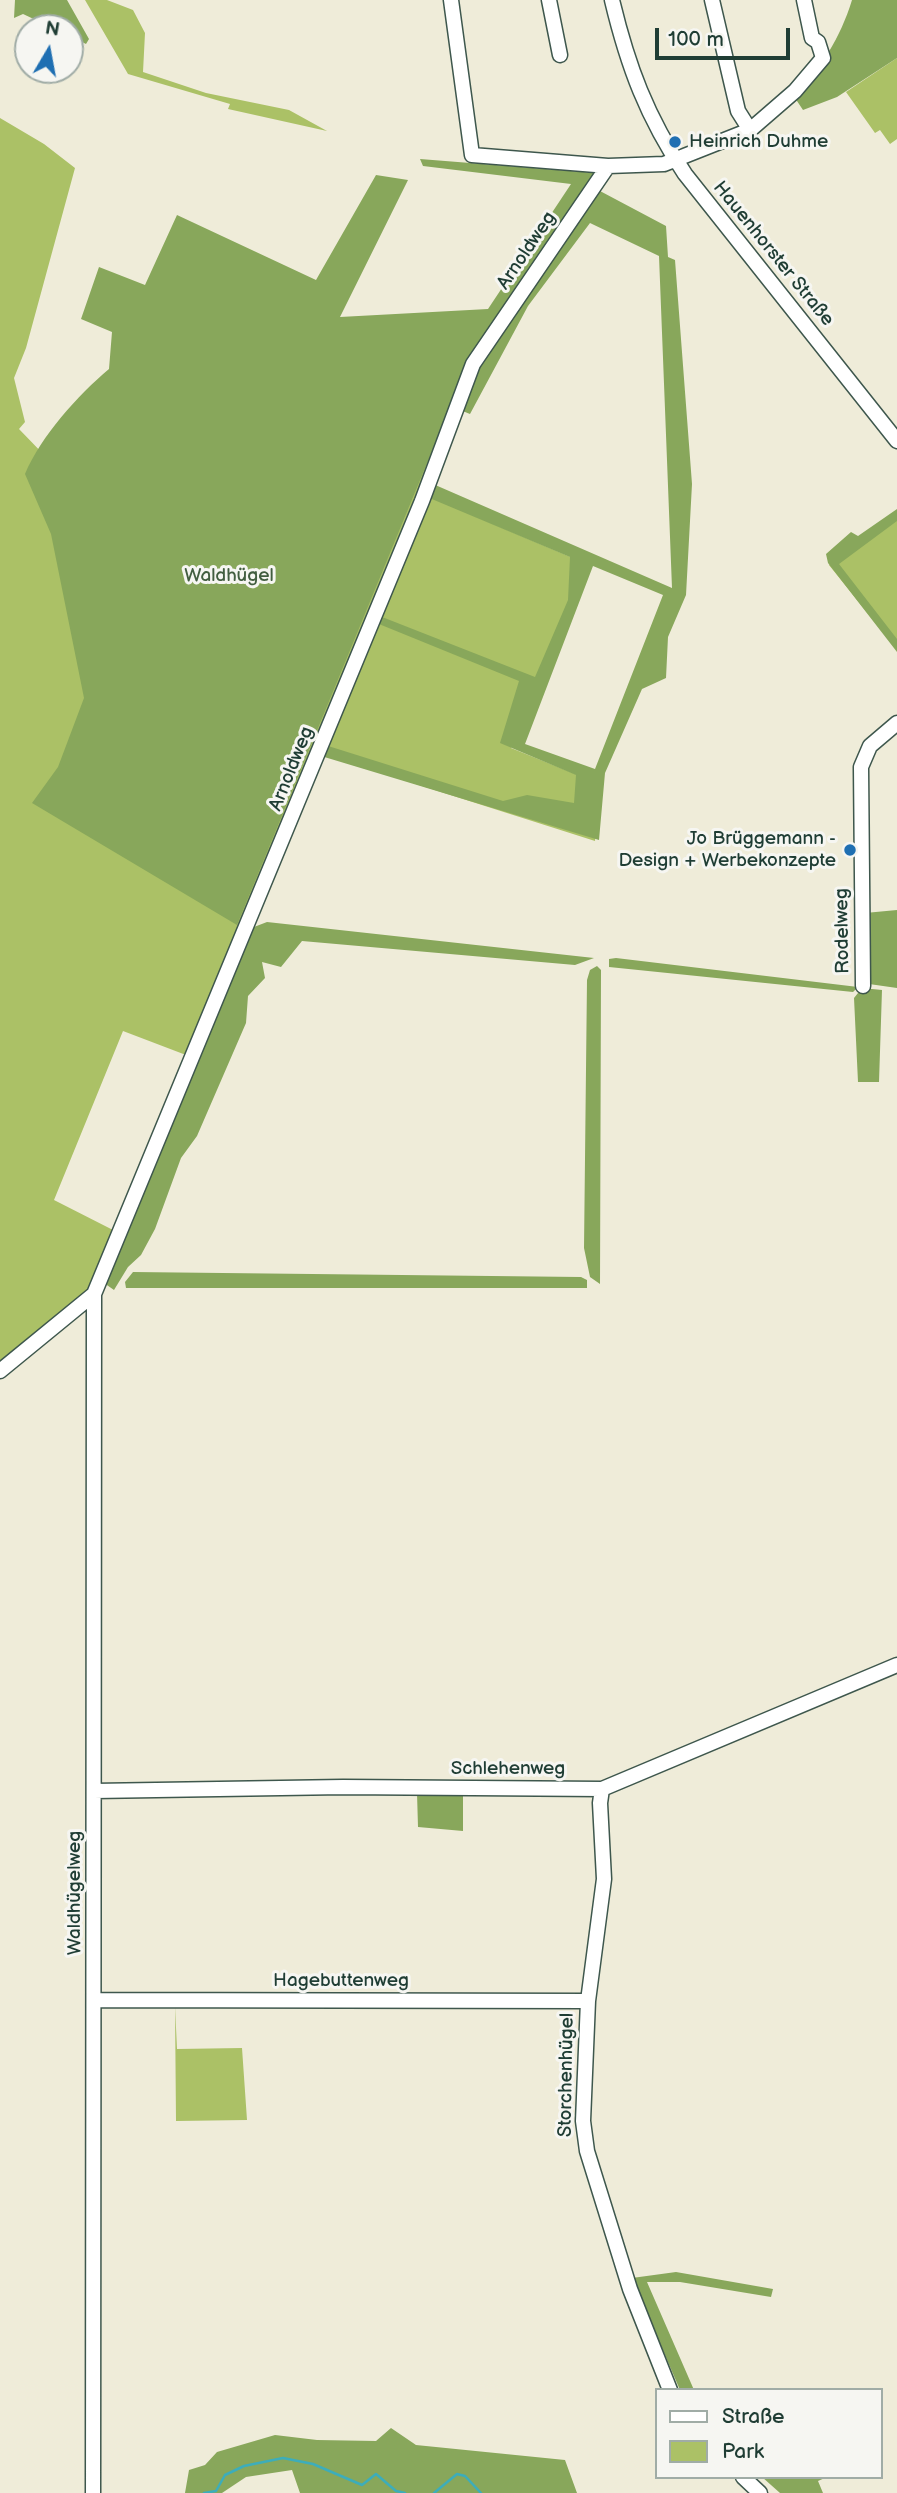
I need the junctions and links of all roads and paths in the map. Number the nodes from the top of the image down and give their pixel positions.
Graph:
1 (451, 0) edge
2 (549, 0) edge
3 (612, 0) edge
4 (712, 0) edge
5 (804, 0) edge
6 (561, 55) dead end
7 (750, 130) junction
8 (670, 162) junction
9 (608, 166) junction
10 (897, 441) edge
11 (897, 723) edge
12 (863, 986) dead end
13 (94, 1294) junction
14 (0, 1371) edge
15 (897, 1665) edge
16 (602, 1789) junction
17 (94, 1791) junction
18 (94, 2000) junction
19 (587, 2001) junction
20 (669, 2388) edge
21 (745, 2479) edge
22 (93, 2493) edge
23 (761, 2493) edge

1 - 9 street
2 - 6 street
3 - 8 street, Hauenhorster Straße
4 - 7 street
5 - 7 street
7 - 8 street
8 - 9 street
8 - 10 street, Hauenhorster Straße
9 - 13 street, Arnoldweg
11 - 12 street, Rodelweg
13 - 14 street, Arnoldweg
13 - 17 street, Waldhügelweg
15 - 16 street, Schlehenweg
16 - 17 street, Schlehenweg
16 - 19 street, Storchenhügel
17 - 18 street, Waldhügelweg
18 - 19 street, Hagebuttenweg
18 - 22 street, Waldhügelweg
19 - 20 street, Storchenhügel
21 - 23 street

